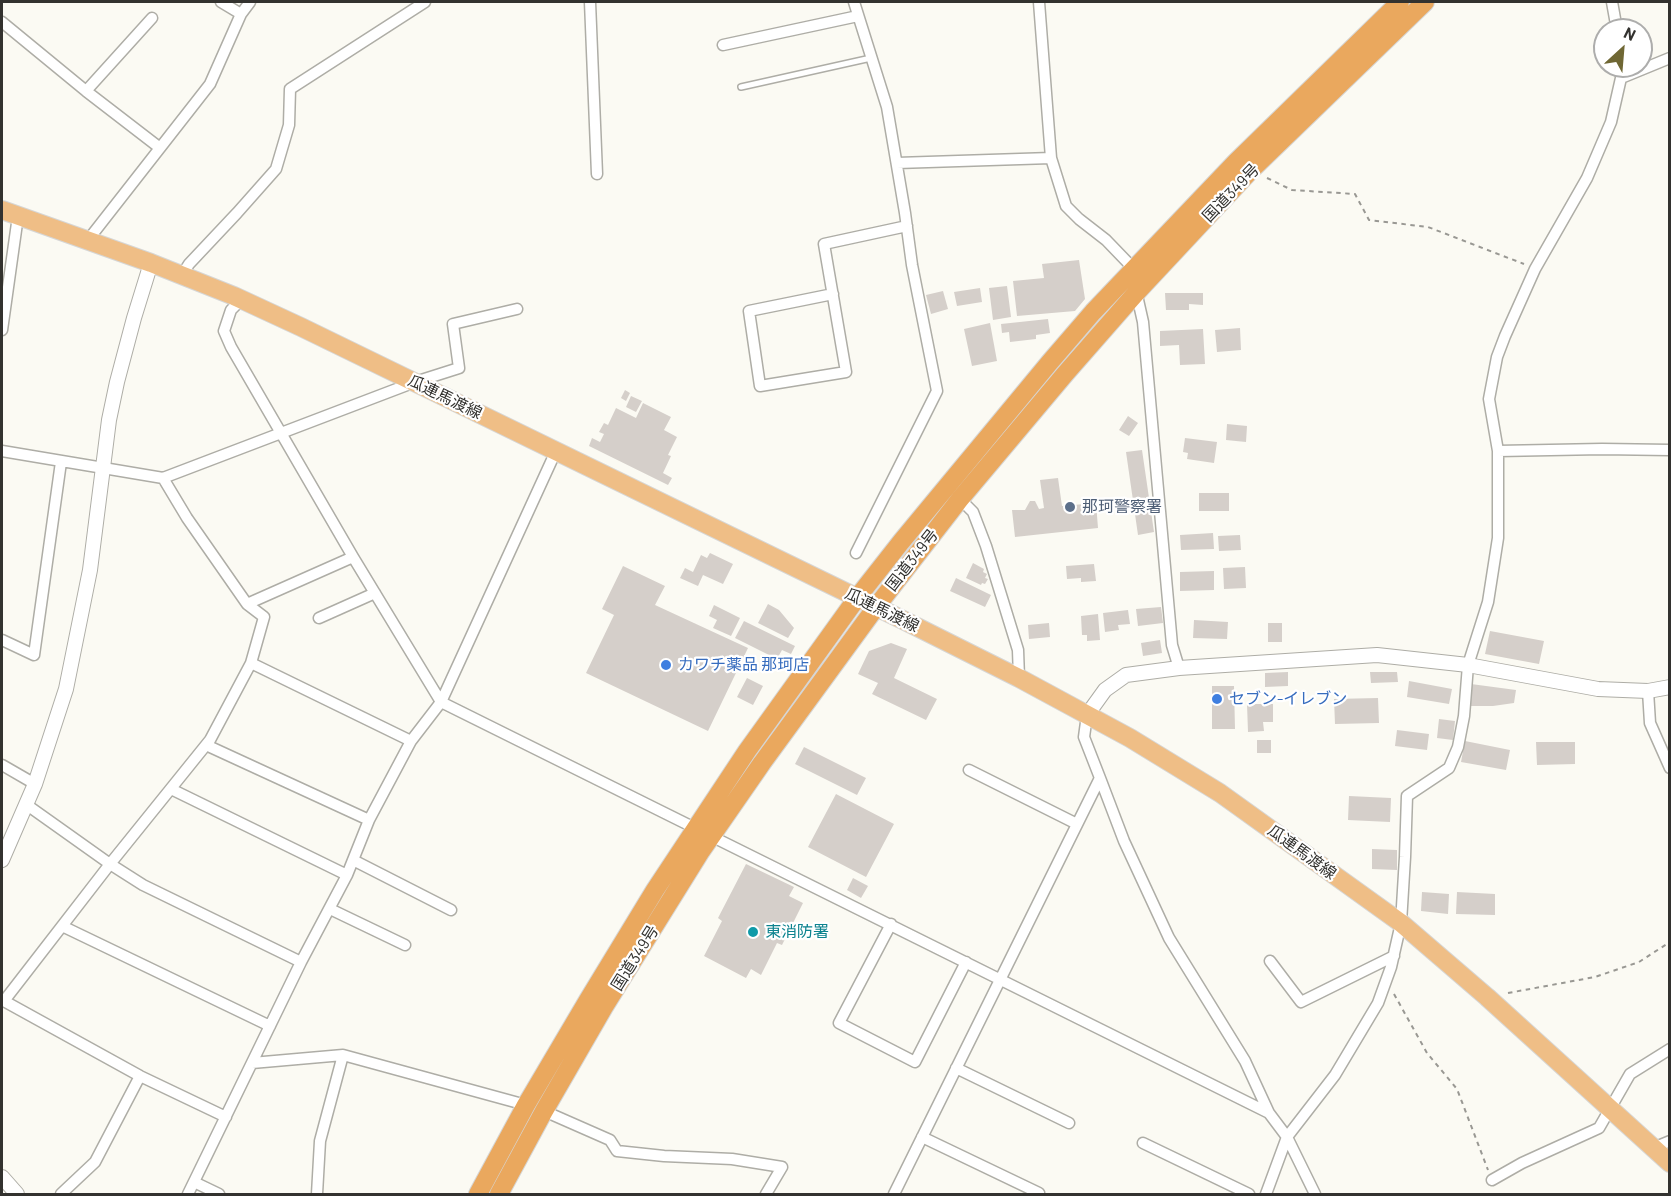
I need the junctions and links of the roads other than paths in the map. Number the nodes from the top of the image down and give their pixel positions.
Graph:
1 (221, 2) edge
2 (250, 2) edge
3 (423, 2) edge
4 (590, 2) edge
5 (854, 2) edge
6 (1039, 2) edge
7 (1400, 2) edge
8 (1425, 2) edge
9 (1612, 2) edge
10 (241, 14) junction
11 (858, 16) junction
12 (152, 18) dead end
13 (1615, 18) edge
14 (2, 22) edge
15 (723, 45) dead end
16 (872, 58) junction
17 (1670, 58) edge
18 (1653, 65) edge
19 (1622, 78) edge
20 (741, 87) dead end
21 (86, 91) junction
22 (160, 148) junction
23 (1051, 158) junction
24 (897, 163) junction
25 (597, 174) dead end
26 (10, 213) edge
27 (907, 226) junction
28 (88, 240) junction
29 (151, 263) junction
30 (1133, 268) junction
31 (182, 275) junction
32 (1136, 293) junction
33 (833, 294) junction
34 (241, 300) junction
35 (517, 309) dead end
36 (2, 329) edge
37 (415, 382) junction
38 (281, 433) junction
39 (1670, 450) edge
40 (556, 451) junction
41 (1498, 451) junction
42 (2, 452) edge
43 (61, 462) junction
44 (102, 467) junction
45 (163, 478) junction
46 (960, 499) junction
47 (856, 553) dead end
48 (353, 557) junction
49 (375, 593) junction
50 (857, 598) junction
51 (247, 604) junction
52 (876, 607) junction
53 (319, 618) dead end
54 (2, 640) edge
55 (251, 663) junction
56 (1468, 665) junction
57 (1179, 668) junction
58 (1019, 678) junction
59 (1670, 687) edge
60 (1648, 691) junction
61 (441, 702) junction
62 (1087, 715) junction
63 (411, 741) junction
64 (206, 745) junction
65 (2, 765) edge
66 (1670, 768) edge
67 (969, 770) dead end
68 (1100, 778) junction
69 (35, 784) junction
70 (171, 789) junction
71 (27, 805) junction
72 (369, 820) junction
73 (1077, 824) junction
74 (695, 828) junction
75 (712, 836) junction
76 (2, 860) edge
77 (353, 860) junction
78 (110, 864) junction
79 (347, 876) junction
80 (330, 909) junction
81 (451, 909) dead end
82 (1401, 923) junction
83 (891, 924) junction
84 (62, 926) junction
85 (405, 945) dead end
86 (1394, 956) junction
87 (1270, 961) dead end
88 (301, 962) junction
89 (966, 962) junction
90 (1000, 978) junction
91 (270, 1026) junction
92 (1670, 1048) edge
93 (343, 1055) junction
94 (252, 1063) junction
95 (956, 1068) junction
96 (140, 1076) junction
97 (535, 1108) junction
98 (1609, 1108) junction
99 (1269, 1113) junction
100 (226, 1118) junction
101 (1069, 1123) dead end
102 (922, 1137) junction
103 (1287, 1137) junction
104 (1143, 1143) dead end
105 (1661, 1145) edge
106 (1670, 1163) edge
107 (2, 1178) edge
108 (1492, 1180) road end
109 (194, 1182) junction
110 (1039, 1193) dead end
111 (17, 1194) edge
112 (61, 1194) edge
113 (188, 1194) edge
114 (219, 1194) edge
115 (317, 1194) edge
116 (478, 1194) edge
117 (499, 1194) edge
118 (766, 1194) edge
119 (894, 1194) edge
120 (1249, 1194) edge
121 (1266, 1194) edge
122 (1314, 1194) edge

1 - 10 street
2 - 10 street
3 - 31 street
4 - 25 street
5 - 11 street
6 - 23 street
7 - 30 highway, 国道349号
8 - 32 highway, 国道349号
9 - 13 street
10 - 22 street
11 - 15 street
11 - 16 street
12 - 21 street
14 - 21 street
16 - 20 lane
16 - 24 street
17 - 18 street
19 - 41 street
21 - 22 street
22 - 28 street
23 - 24 street
23 - 30 street
24 - 27 street
26 - 28 main road, 瓜連馬渡線
26 - 36 street
27 - 33 street
27 - 47 street
28 - 29 main road, 瓜連馬渡線
29 - 31 main road, 瓜連馬渡線
29 - 44 street
30 - 32 street
30 - 50 highway, 国道349号
31 - 34 main road, 瓜連馬渡線
32 - 46 highway, 国道349号
32 - 57 street
33 - 33 street
34 - 37 main road, 瓜連馬渡線
34 - 38 street
35 - 37 street
37 - 38 street
37 - 40 main road, 瓜連馬渡線
38 - 45 street
38 - 48 street
39 - 41 street
40 - 50 main road, 瓜連馬渡線
40 - 61 street
41 - 56 street
42 - 43 street
43 - 44 street
43 - 54 street
44 - 45 street
44 - 69 street
45 - 51 street
46 - 52 highway, 国道349号
46 - 58 street
48 - 49 street
48 - 51 street
49 - 53 street
49 - 61 street
50 - 52 main road, 瓜連馬渡線
50 - 74 highway, 国道349号
51 - 55 street
52 - 58 main road, 瓜連馬渡線
52 - 75 highway, 国道349号
55 - 63 street
55 - 64 street
56 - 57 street
56 - 60 street
56 - 82 street
57 - 62 street
58 - 62 main road, 瓜連馬渡線
59 - 60 street
60 - 66 street
61 - 63 street
61 - 74 street
62 - 68 street
62 - 82 main road, 瓜連馬渡線
63 - 72 street
64 - 70 street
64 - 72 street
65 - 69 street
67 - 73 street
68 - 73 street
68 - 99 street
69 - 71 street
70 - 78 street
70 - 79 street
71 - 76 street
71 - 78 street
72 - 77 street
73 - 90 street
74 - 75 street
74 - 97 highway, 国道349号
75 - 83 street
75 - 97 highway, 国道349号
77 - 79 street
77 - 81 street
78 - 84 street
78 - 88 street
79 - 80 street
80 - 85 street
80 - 88 street
82 - 86 street
82 - 98 main road, 瓜連馬渡線
83 - 89 street
83 - 89 street
84 - 91 street
84 - 96 street
86 - 87 street
86 - 103 street
88 - 91 street
89 - 90 street
90 - 95 street
90 - 99 street
91 - 94 street
92 - 98 street
93 - 94 street
93 - 97 street
93 - 115 street
94 - 100 street
95 - 101 street
95 - 102 street
96 - 100 street
96 - 112 street
97 - 116 highway, 国道349号
97 - 117 highway, 国道349号
97 - 118 street
98 - 105 main road, 瓜連馬渡線
98 - 108 street
99 - 103 street
100 - 109 street
102 - 110 street
102 - 119 street
103 - 121 street
103 - 122 street
104 - 120 street
105 - 106 main road, 瓜連馬渡線
107 - 111 street
109 - 113 street
109 - 114 street

